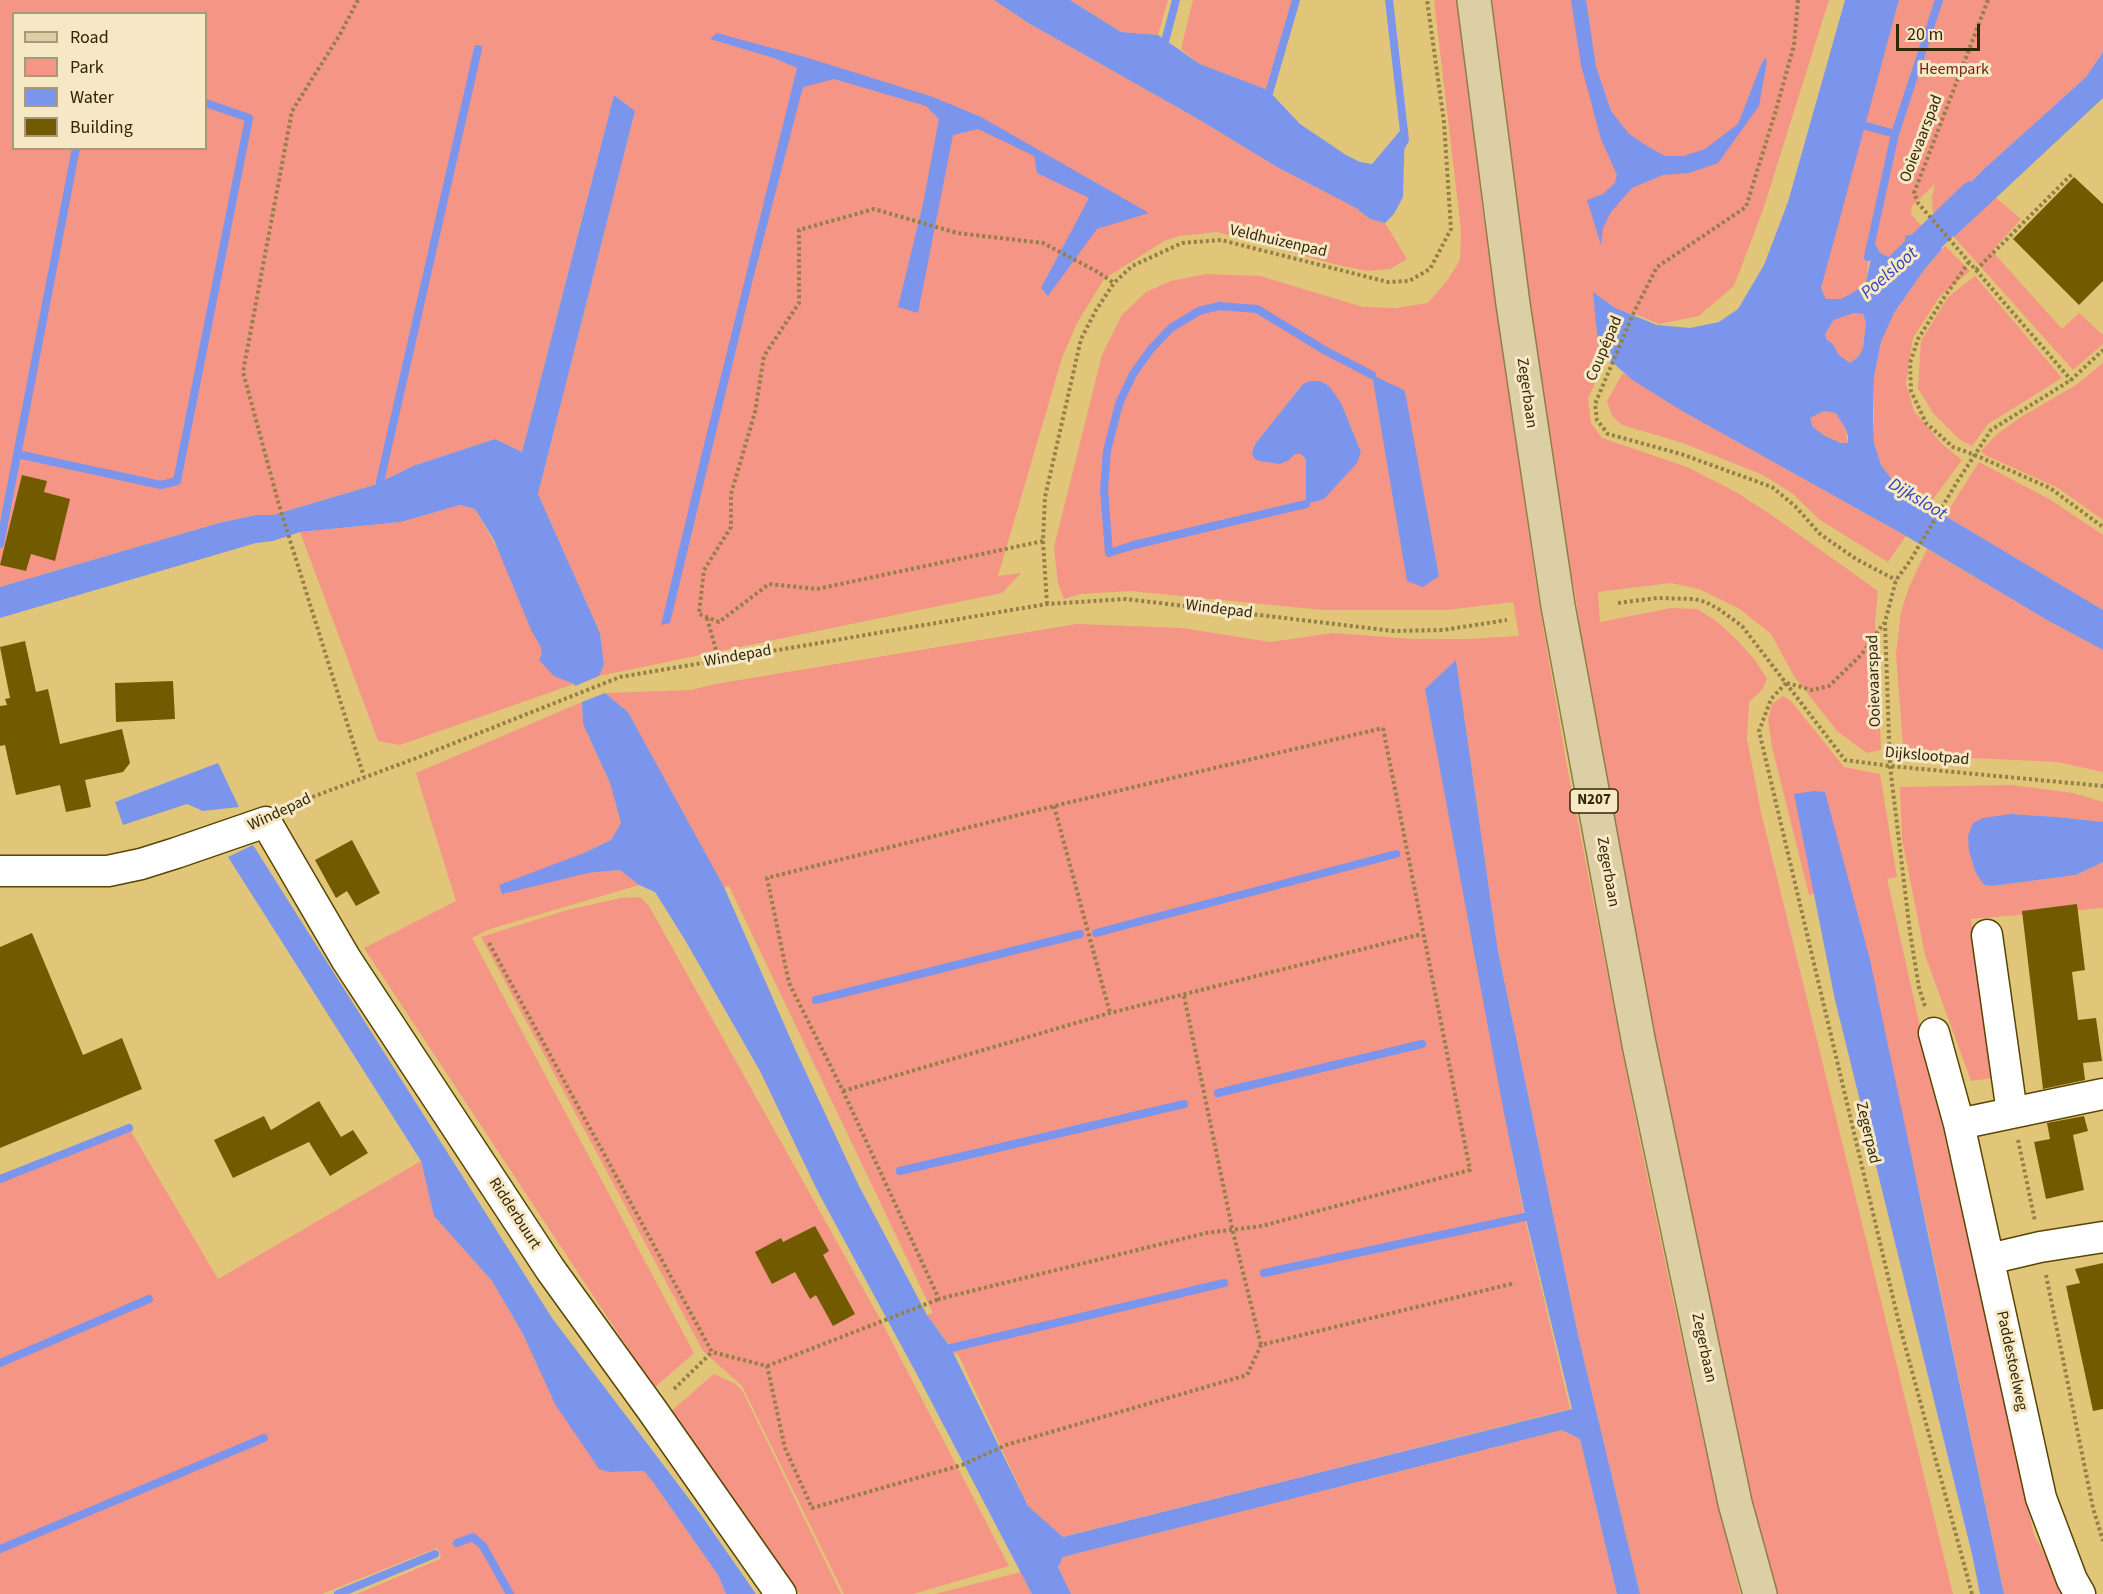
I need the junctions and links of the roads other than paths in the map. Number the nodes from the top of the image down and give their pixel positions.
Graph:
1 (1474, 0) edge
2 (266, 822) joint
3 (0, 871) edge
4 (1988, 935) dead end
5 (1934, 1033) road end
6 (2103, 1094) edge
7 (2012, 1113) junction
8 (1959, 1124) junction
9 (2103, 1237) edge
10 (1989, 1259) junction
11 (781, 1594) edge
12 (1760, 1594) edge
13 (2080, 1594) edge

1 - 12 main road, Zegerbaan / N207
2 - 3 street, Windepad
2 - 11 street, Ridderbuurt
4 - 7 street
5 - 8 street, Paddestoelweg
6 - 7 street
7 - 8 street
8 - 10 street, Paddestoelweg
9 - 10 street
10 - 13 street, Paddestoelweg

